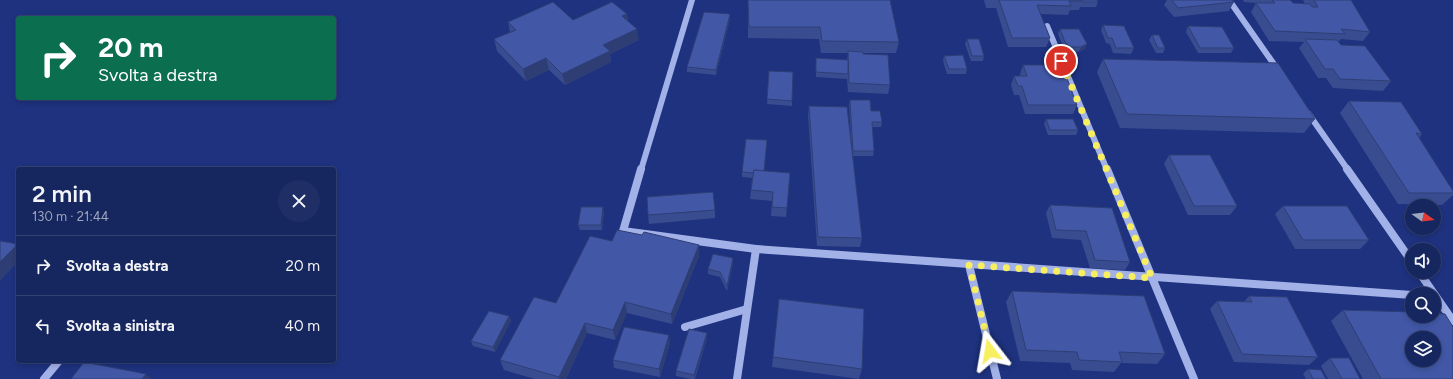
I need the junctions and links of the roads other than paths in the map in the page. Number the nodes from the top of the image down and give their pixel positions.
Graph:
1 (692, 0) edge
2 (1229, 0) edge
3 (1047, 26) edge
4 (1284, 79) edge
5 (1302, 105) edge
6 (756, 249) junction
7 (1405, 252) edge
8 (969, 265) junction
9 (1152, 278) junction
10 (1405, 295) edge
11 (1441, 305) edge
12 (747, 308) junction
13 (1453, 321) edge
14 (685, 327) dead end
15 (57, 363) edge
16 (44, 379) edge
17 (737, 379) edge
18 (997, 379) edge
19 (1194, 379) edge

1 - 6 street
2 - 4 street
3 - 9 street
5 - 7 street
6 - 8 street
6 - 12 street
8 - 9 street
8 - 18 street
9 - 10 street
9 - 19 street
11 - 13 street
12 - 14 street
12 - 17 street
15 - 16 street

